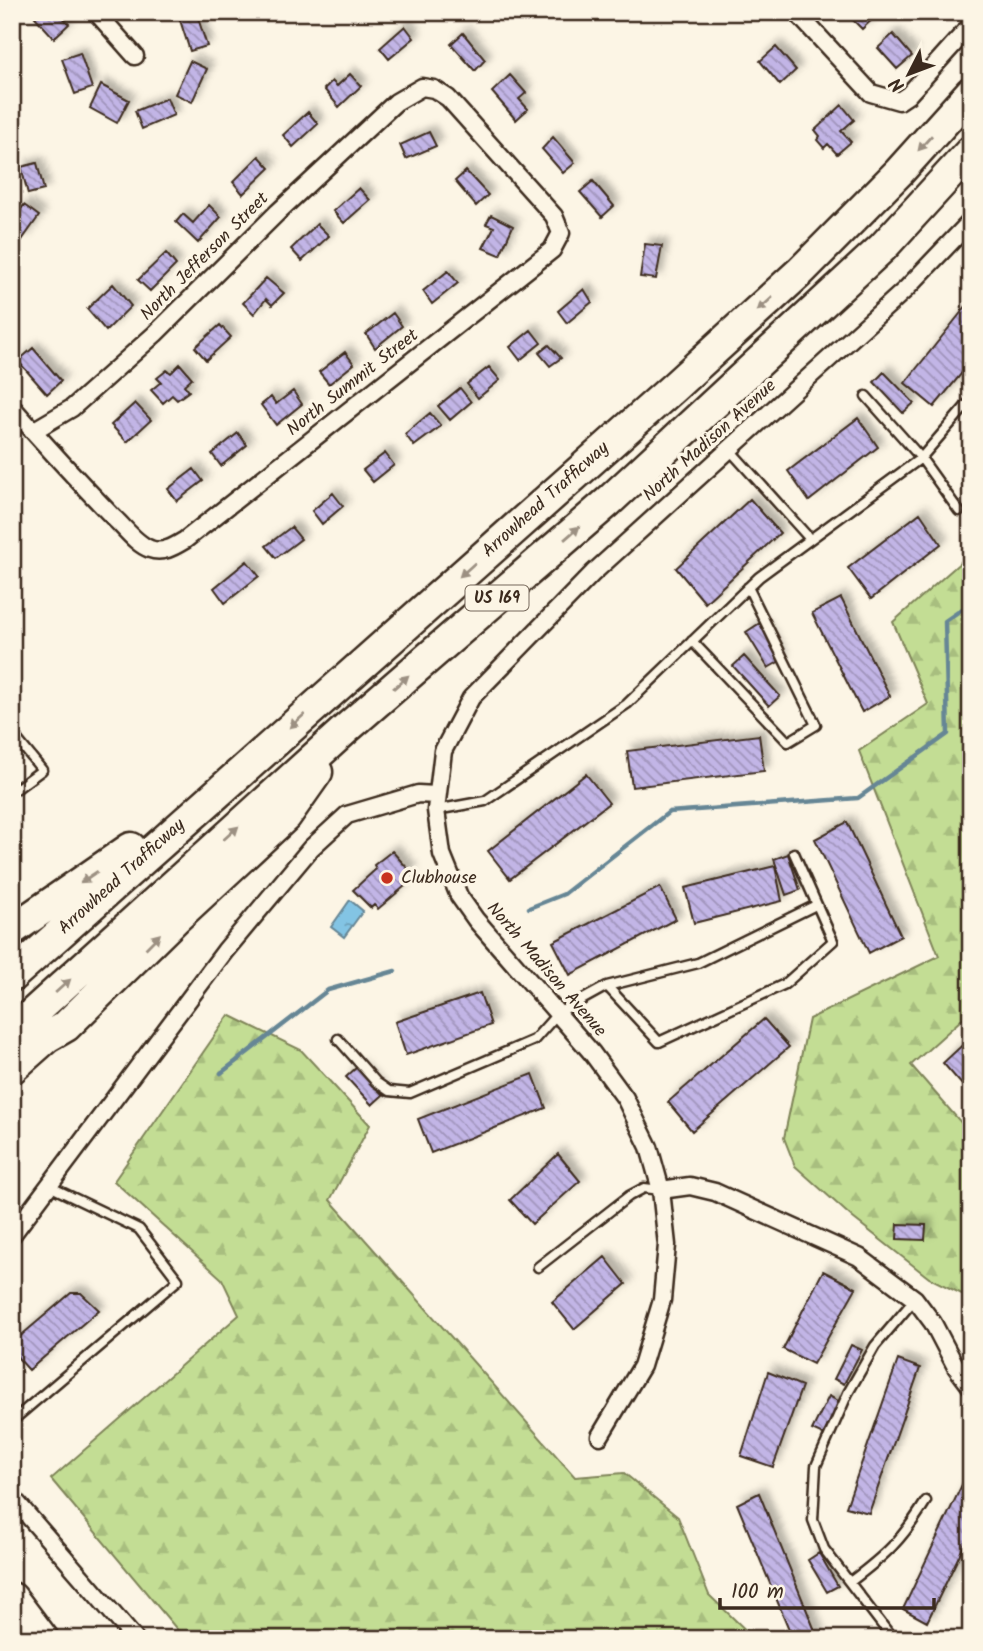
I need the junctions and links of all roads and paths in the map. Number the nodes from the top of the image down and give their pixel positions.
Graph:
1 (96, 12) edge
2 (796, 12) edge
3 (971, 25) edge
4 (135, 55) dead end
5 (971, 92) edge
6 (971, 151) edge
7 (971, 221) edge
8 (561, 233) joint
9 (866, 396) dead end
10 (971, 400) edge
11 (12, 407) edge
12 (33, 431) junction
13 (729, 449) junction
14 (921, 458) junction
15 (959, 511) dead end
16 (810, 539) junction
17 (748, 587) junction
18 (692, 641) junction
19 (347, 729) junction
20 (12, 733) edge
21 (227, 783) junction
22 (12, 793) edge
23 (436, 803) junction
24 (794, 853) dead end
25 (816, 905) junction
26 (12, 930) edge
27 (12, 976) edge
28 (607, 986) junction
29 (558, 1013) junction
30 (66, 1027) junction
31 (12, 1032) edge
32 (338, 1039) dead end
33 (12, 1068) edge
34 (12, 1087) edge
35 (49, 1186) junction
36 (661, 1190) junction
37 (12, 1236) edge
38 (538, 1267) dead end
39 (915, 1298) junction
40 (971, 1387) edge
41 (12, 1421) edge
42 (600, 1436) dead end
43 (12, 1497) edge
44 (926, 1501) dead end
45 (850, 1582) junction
46 (12, 1598) edge
47 (43, 1639) edge
48 (135, 1639) edge
49 (893, 1639) edge

1 - 4 street
2 - 3 street
5 -> 21 highway, Arrowhead Trafficway / US 169
19 -> 6 highway, US 169
7 - 13 street, North Madison Avenue
8 - 12 street, North Summit Street
8 - 12 street, North Jefferson Street
9 - 14 lane
10 - 14 lane
11 - 12 street
13 - 16 lane
13 - 23 street, North Madison Avenue
14 - 15 lane
14 - 16 lane
16 - 17 lane
17 - 18 lane
17 - 18 lane
18 - 23 lane
30 -> 19 highway
31 -> 19 highway, US 169
20 - 22 lane
21 -> 26 highway
21 - 27 highway, Arrowhead Trafficway / US 169
23 - 29 street, North Madison Avenue
23 - 35 street
24 - 25 lane
25 - 28 lane
25 - 28 lane
28 - 29 lane
29 - 32 lane
29 - 36 street, North Madison Avenue
30 - 33 highway
30 - 34 highway
35 - 37 street
35 - 41 lane
36 - 38 lane
36 - 39 street
36 - 42 street, North Madison Avenue
39 - 40 street
39 - 45 lane
43 - 48 street
44 - 45 lane
45 - 49 lane
46 - 47 highway

